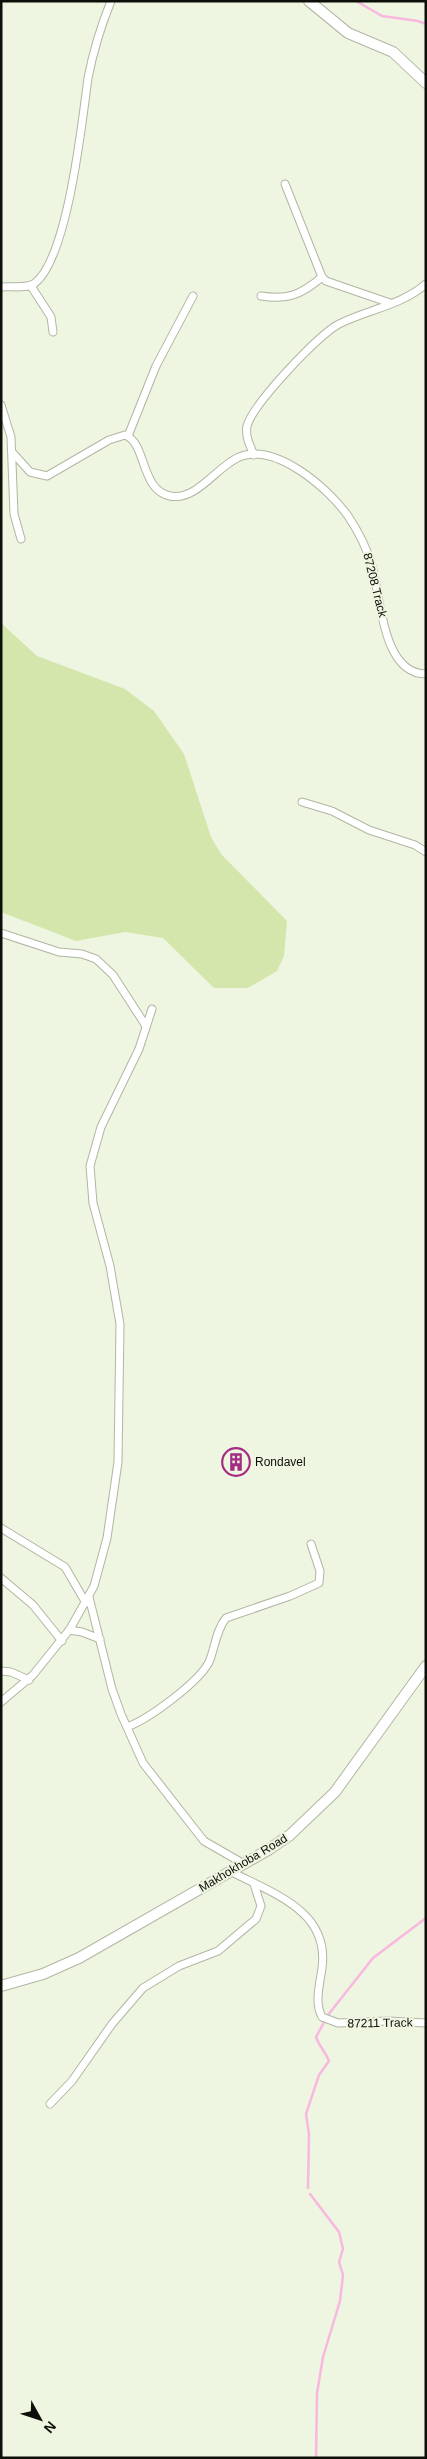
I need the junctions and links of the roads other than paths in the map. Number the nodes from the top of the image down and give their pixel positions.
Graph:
1 (111, 1) edge
2 (309, 1) edge
3 (426, 83) edge
4 (284, 184) dead end
5 (322, 277) junction
6 (426, 284) edge
7 (1, 286) edge
8 (31, 286) junction
9 (192, 296) dead end
10 (260, 296) dead end
11 (390, 303) junction
12 (52, 332) dead end
13 (1, 405) edge
14 (5, 426) edge
15 (128, 436) junction
16 (13, 452) junction
17 (254, 455) junction
18 (21, 539) dead end
19 (426, 674) edge
20 (302, 802) dead end
21 (426, 852) edge
22 (1, 933) edge
23 (152, 1009) dead end
24 (146, 1026) junction
25 (1, 1528) edge
26 (311, 1544) dead end
27 (1, 1578) edge
28 (88, 1600) junction
29 (69, 1630) junction
30 (100, 1639) junction
31 (62, 1641) junction
32 (426, 1666) edge
33 (1, 1671) edge
34 (29, 1680) junction
35 (1, 1702) edge
36 (127, 1727) junction
37 (244, 1864) junction
38 (230, 1871) junction
39 (254, 1884) junction
40 (1, 1986) edge
41 (426, 2023) edge
42 (50, 2104) dead end

1 - 8 street
2 - 3 street
4 - 5 street
5 - 10 street
5 - 11 street
6 - 11 street
7 - 8 street
8 - 12 street
9 - 15 street
11 - 17 street
13 - 14 street
14 - 16 street
15 - 16 street
15 - 17 street, 87208 Track
16 - 18 street
17 - 19 street, 87208 Track
20 - 21 street
22 - 24 street
23 - 24 street
24 - 28 street
25 - 28 street
26 - 36 street
27 - 31 street
28 - 29 street
28 - 30 street
29 - 30 street
29 - 31 street
30 - 36 street
31 - 34 street
32 - 37 street, Makhokhoba Road
33 - 34 street
34 - 35 street
36 - 37 street
37 - 38 street, Makhokhoba Road
38 - 39 street, 87211 Track
38 - 40 street, Makhokhoba Road
39 - 41 street, 87211 Track
39 - 42 street

